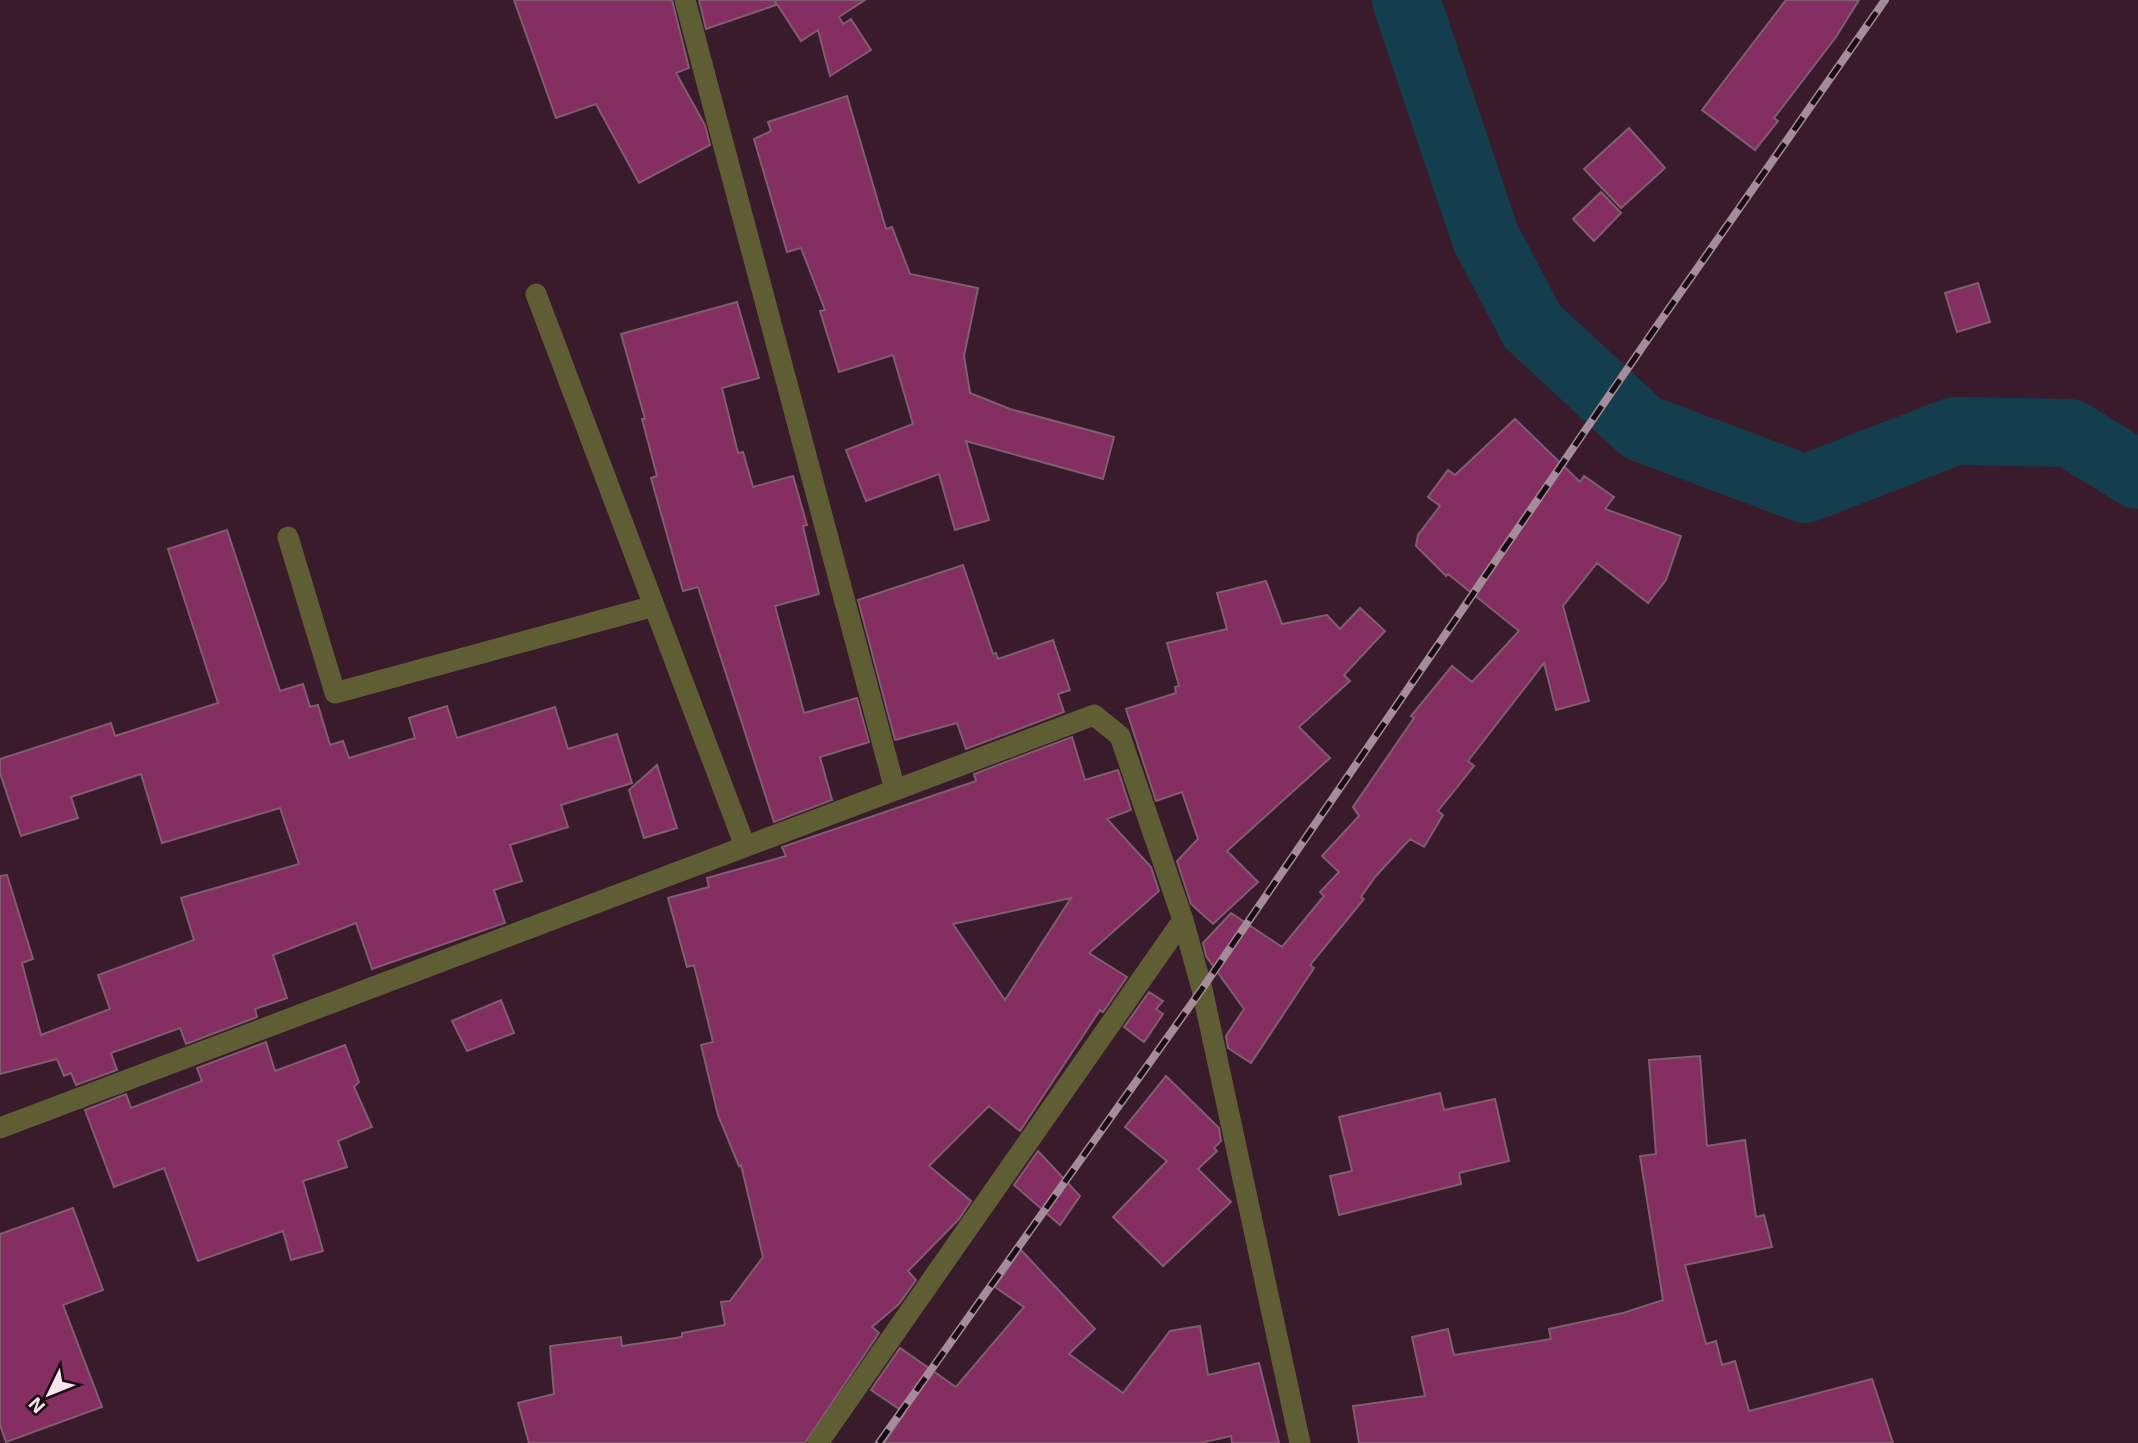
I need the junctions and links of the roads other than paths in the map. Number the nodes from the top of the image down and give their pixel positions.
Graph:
1 (685, 0) edge
2 (536, 295) dead end
3 (288, 537) dead end
4 (654, 606) junction
5 (895, 790) junction
6 (745, 846) junction
7 (1183, 919) junction
8 (0, 1128) edge
9 (818, 1443) edge
10 (1300, 1443) edge

1 - 5 street
2 - 4 street
3 - 4 street
4 - 6 street
5 - 6 street
5 - 7 street
6 - 8 street
7 - 9 street
7 - 10 street

